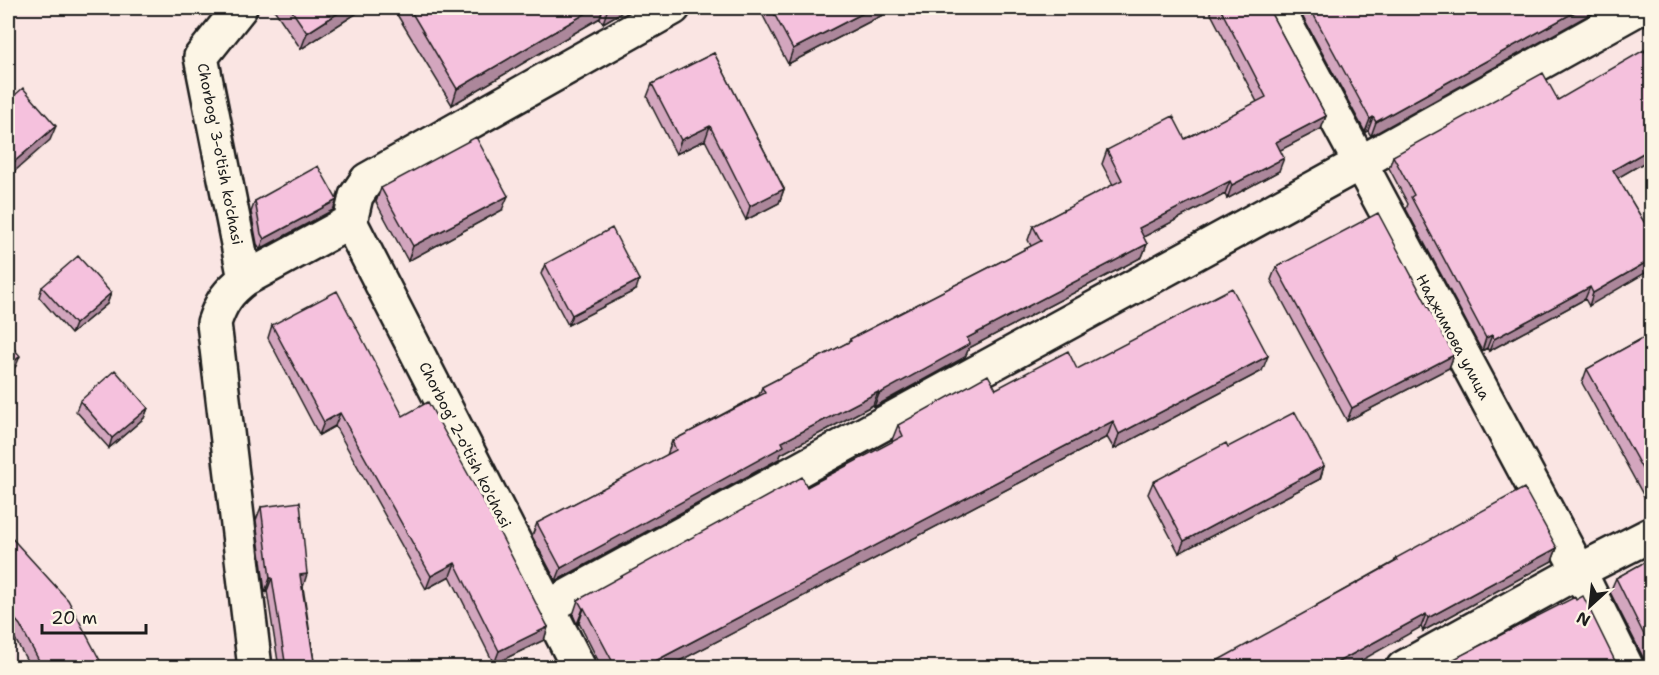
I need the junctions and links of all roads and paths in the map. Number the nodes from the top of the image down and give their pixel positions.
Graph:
1 (240, 8) edge
2 (673, 8) edge
3 (1277, 8) edge
4 (1639, 8) edge
5 (1360, 163) junction
6 (350, 222) junction
7 (245, 279) junction
8 (1652, 534) edge
9 (1580, 571) junction
10 (548, 607) junction
11 (255, 668) edge
12 (579, 668) edge
13 (1403, 668) edge
14 (1627, 668) edge

1 - 7 street, Chorbog' 3-o'tish ko'chasi
2 - 6 street
3 - 5 street, Наджимова улица
4 - 5 street
5 - 9 street, Наджимова улица
5 - 10 street
6 - 7 street
6 - 10 street, Chorbog' 2-o'tish ko'chasi
7 - 11 street
8 - 9 street
9 - 13 street
9 - 14 street, Наджимова улица
10 - 12 street, Chorbog' 2-o'tish ko'chasi

